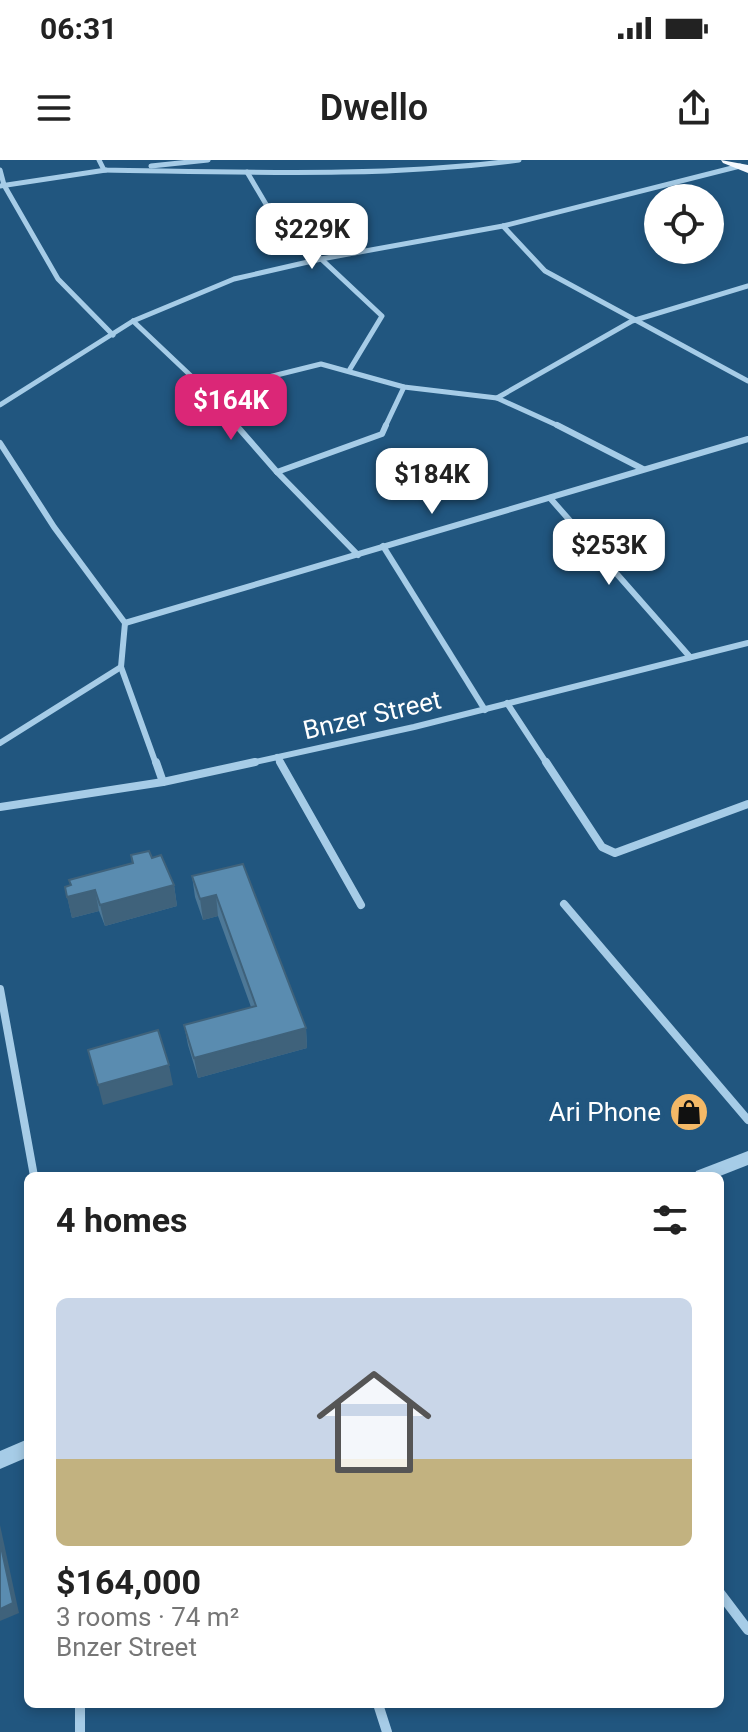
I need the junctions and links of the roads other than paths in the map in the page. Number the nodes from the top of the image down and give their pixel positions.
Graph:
1 (99, 160) edge
2 (208, 160) edge
3 (225, 160) edge
4 (519, 160) edge
5 (727, 160) edge
6 (744, 168) edge
7 (0, 170) edge
8 (104, 170) junction
9 (234, 171) junction
10 (247, 172) junction
11 (2, 185) edge
12 (503, 226) junction
13 (321, 259) junction
14 (748, 286) edge
15 (133, 321) junction
16 (632, 321) junction
17 (113, 335) junction
18 (350, 369) junction
19 (748, 381) edge
20 (404, 387) junction
21 (208, 392) junction
22 (497, 398) junction
23 (0, 405) edge
24 (748, 439) edge
25 (0, 443) edge
26 (643, 469) junction
27 (277, 472) junction
28 (550, 498) junction
29 (383, 546) junction
30 (358, 555) junction
31 (125, 623) junction
32 (748, 643) edge
33 (690, 657) junction
34 (121, 667) junction
35 (507, 703) junction
36 (485, 710) junction
37 (0, 743) edge
38 (277, 757) junction
39 (163, 782) junction
40 (748, 804) edge
41 (0, 807) edge
42 (564, 904) dead end
43 (361, 905) dead end
44 (0, 989) edge
45 (748, 1120) edge
46 (748, 1158) edge
47 (33, 1172) edge
48 (712, 1172) edge
49 (24, 1450) edge
50 (0, 1460) edge
51 (724, 1598) edge
52 (748, 1630) edge
53 (80, 1708) edge
54 (379, 1708) edge
55 (80, 1732) edge
56 (387, 1732) edge

1 - 8 street
2 - 8 street
3 - 9 street
4 - 10 street
5 - 6 highway
6 - 12 street
7 - 11 street
8 - 9 street
8 - 11 street
9 - 10 street
10 - 13 street
11 - 17 street
12 - 13 street
12 - 16 street
13 - 15 street
13 - 18 street
14 - 16 street
15 - 17 street
15 - 21 street
16 - 19 street
16 - 22 street
17 - 23 street
18 - 20 street
18 - 21 street
20 - 22 street
20 - 27 street
21 - 27 street
22 - 26 street
24 - 26 street
25 - 31 street
26 - 28 street
27 - 30 street
28 - 29 street
28 - 33 street
29 - 30 street
29 - 36 street
30 - 31 street
31 - 34 street
32 - 33 street, Bnzer Street
33 - 35 street, Bnzer Street
34 - 37 street
34 - 39 street
35 - 36 street, Bnzer Street
35 - 40 street
36 - 38 street, Bnzer Street
38 - 39 street, Bnzer Street
38 - 43 street
39 - 41 street, Bnzer Street
42 - 45 street
44 - 47 street
46 - 48 street
49 - 50 street
51 - 52 street
53 - 55 street
54 - 56 street

